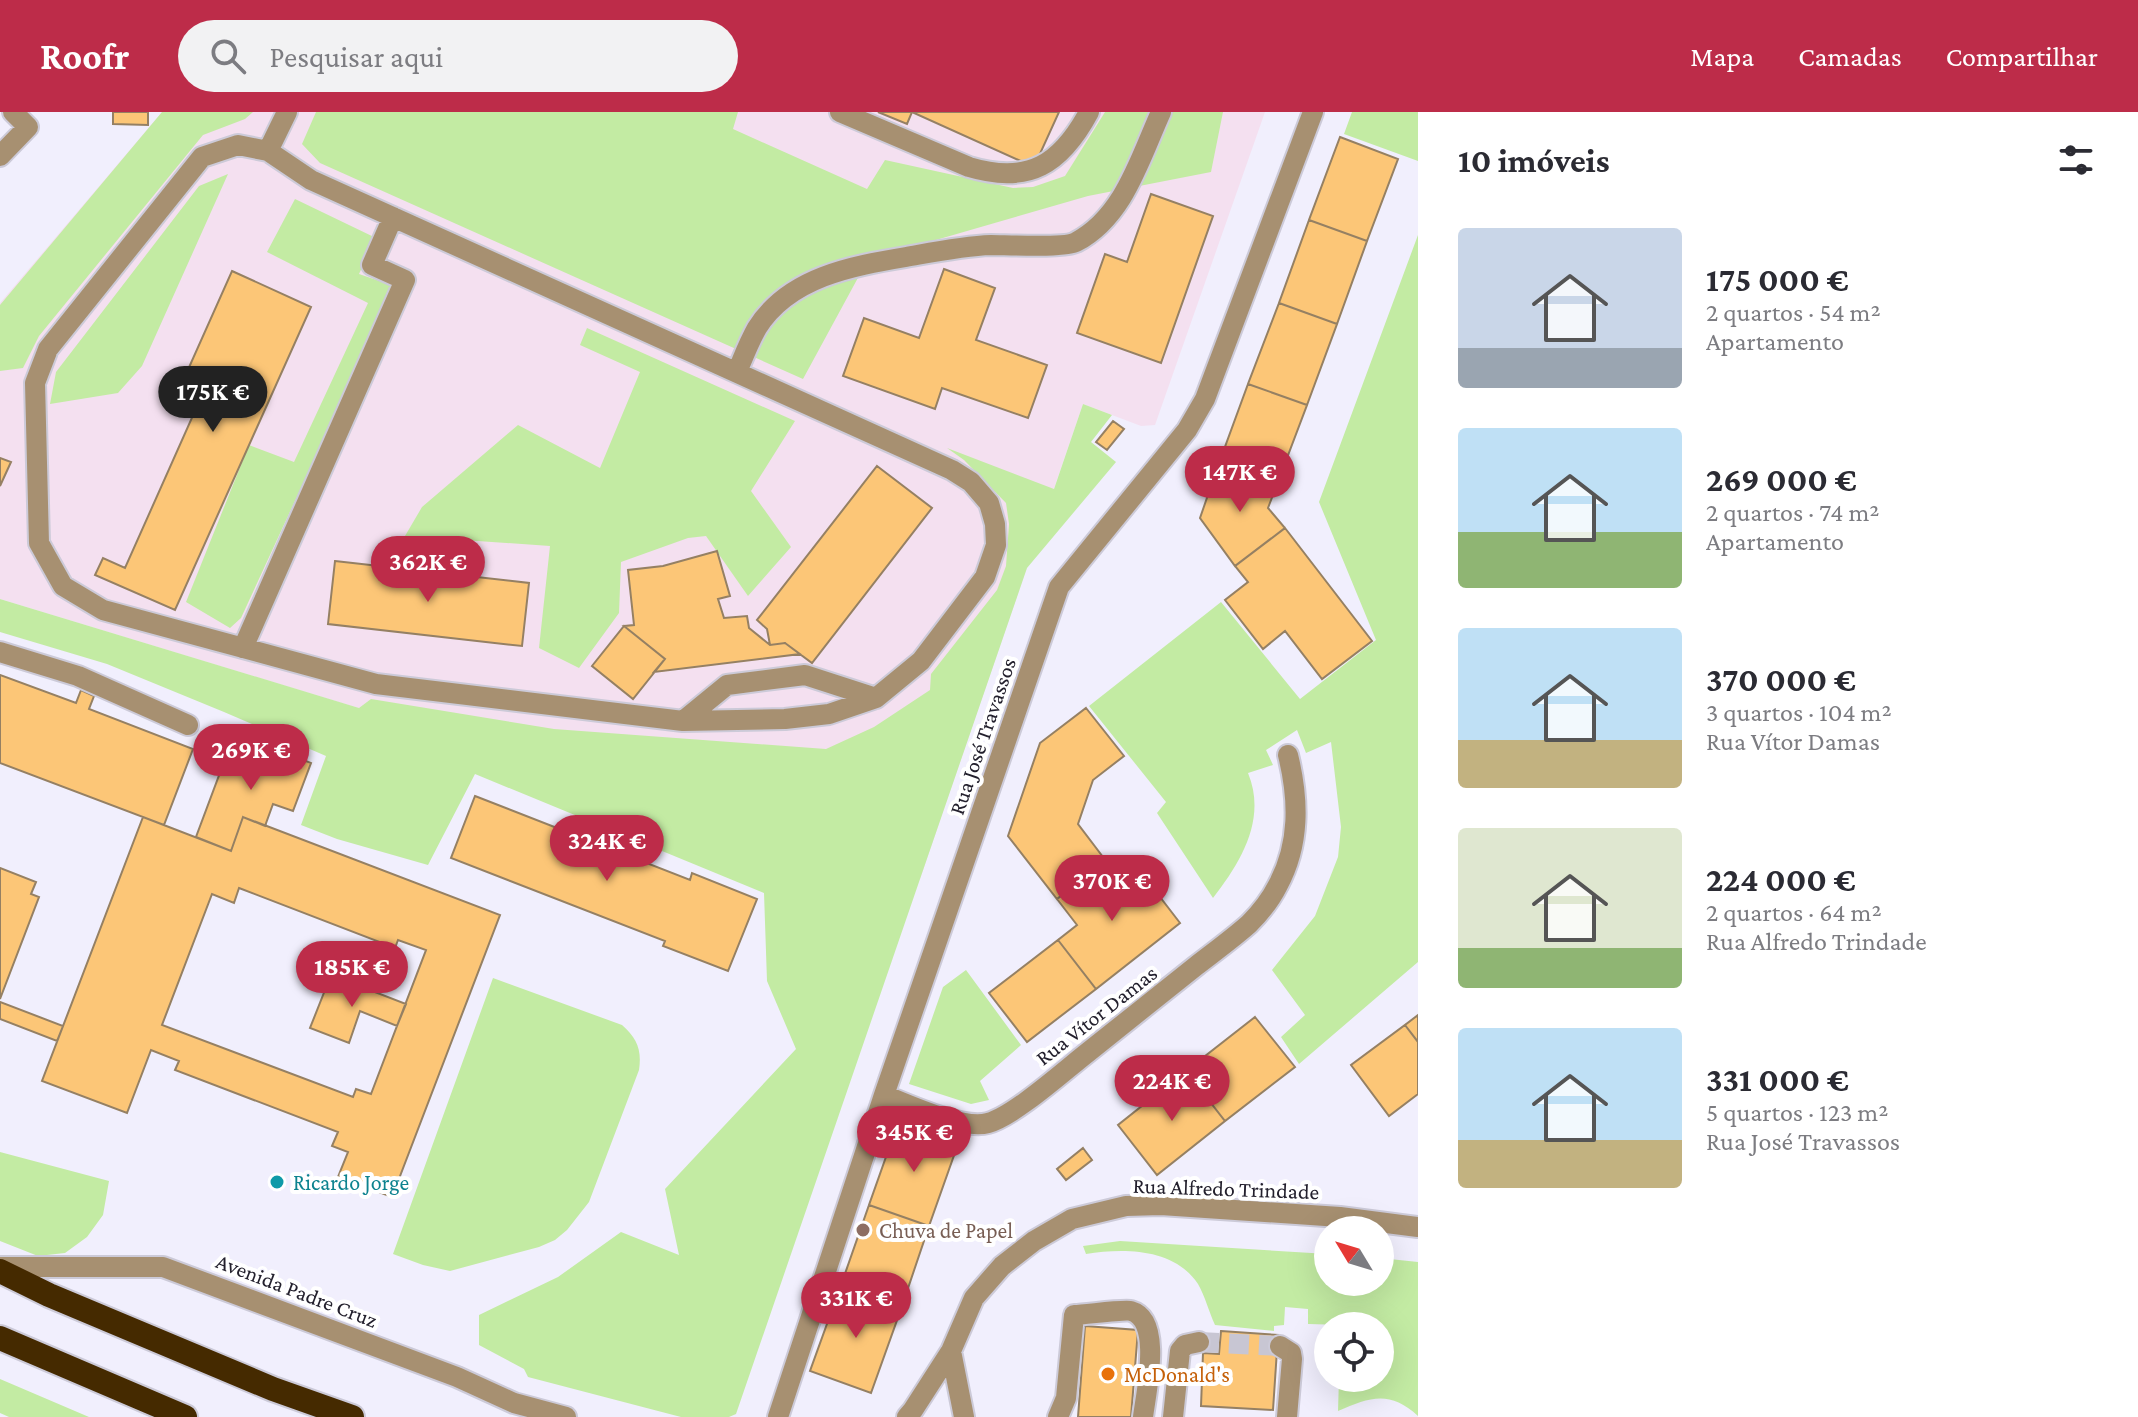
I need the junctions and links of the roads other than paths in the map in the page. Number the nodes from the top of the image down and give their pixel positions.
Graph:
1 (13, 112) edge
2 (287, 112) edge
3 (840, 112) edge
4 (1089, 112) edge
5 (1161, 112) edge
6 (1313, 112) edge
7 (268, 151) junction
8 (0, 156) edge
9 (393, 217) junction
10 (737, 372) junction
11 (243, 648) junction
12 (0, 652) edge
13 (876, 698) junction
14 (683, 721) junction
15 (188, 725) dead end
16 (1288, 755) dead end
17 (884, 1095) junction
18 (1418, 1227) edge
19 (0, 1269) edge
20 (0, 1338) edge
21 (1199, 1342) dead end
22 (1280, 1346) dead end
23 (951, 1351) junction
24 (185, 1417) edge
25 (352, 1417) edge
26 (566, 1417) edge
27 (778, 1417) edge
28 (907, 1417) edge
29 (964, 1417) edge
30 (1058, 1417) edge
31 (1143, 1417) edge
32 (1173, 1417) edge
33 (1287, 1417) edge

1 - 8 street
2 - 7 street
3 - 4 street
5 - 10 street
6 - 17 street, Rua José Travassos
7 - 9 street
7 - 11 street
9 - 10 street
9 - 11 street
10 - 13 street
11 - 14 street
12 - 15 street
13 - 14 street
13 - 14 street
16 - 17 street, Rua Vítor Damas
17 - 27 street, Rua José Travassos
18 - 23 street, Rua Alfredo Trindade
19 - 25 highway, Avenida Padre Cruz
19 - 26 street, Avenida Padre Cruz
20 - 24 highway
21 - 32 street
22 - 33 street
23 - 28 street, Rua Alfredo Trindade
23 - 29 street
30 - 31 street

